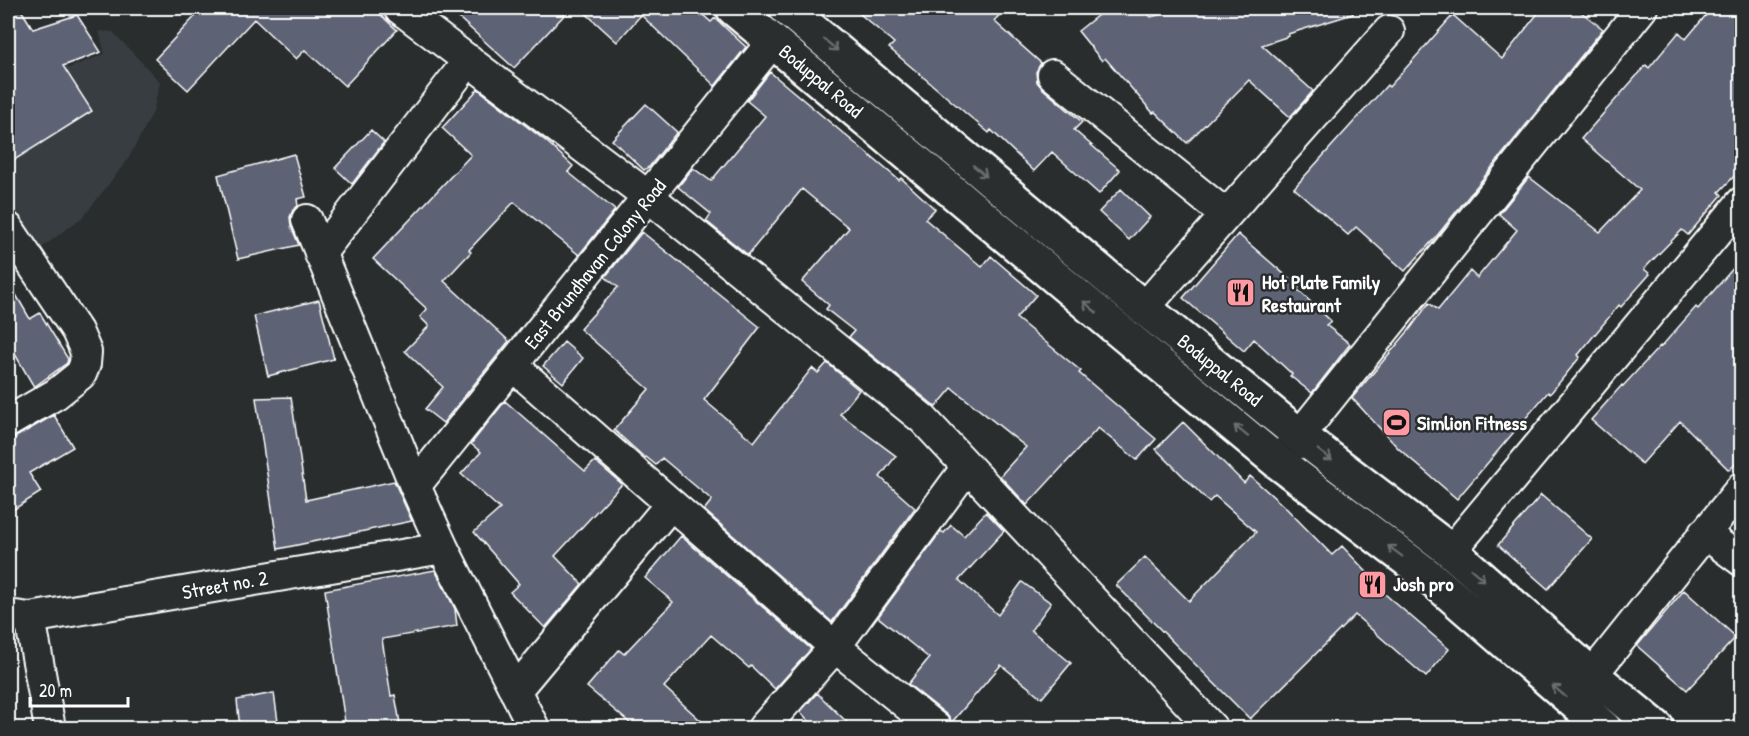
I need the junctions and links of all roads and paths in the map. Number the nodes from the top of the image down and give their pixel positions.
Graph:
1 (399, 8) edge
2 (733, 8) edge
3 (1642, 8) edge
4 (794, 10) edge
5 (1389, 31) dead end
6 (773, 41) junction
7 (469, 60) junction
8 (1053, 75) dead end
9 (649, 197) junction
10 (1742, 202) edge
11 (1225, 214) junction
12 (308, 220) dead end
13 (8, 228) edge
14 (320, 254) junction
15 (1144, 308) junction
16 (513, 366) junction
17 (8, 422) edge
18 (1299, 435) junction
19 (1278, 462) junction
20 (967, 467) junction
21 (415, 486) junction
22 (1742, 487) edge
23 (670, 505) junction
24 (1704, 533) junction
25 (443, 548) junction
26 (1451, 551) junction
27 (1742, 561) edge
28 (19, 616) edge
29 (835, 647) junction
30 (1592, 675) junction
31 (515, 691) junction
32 (50, 729) edge
33 (534, 729) edge
34 (763, 729) edge
35 (936, 729) edge
36 (1212, 729) edge
37 (1604, 729) edge
38 (1657, 729) edge

1 - 7 street
2 - 6 street, Boduppal Road
3 - 18 street
4 -> 15 street, Boduppal Road
5 - 11 street
6 - 9 street, East Brundhavan Colony Road
19 -> 6 street, Boduppal Road
7 - 9 street
7 - 14 street
8 - 11 street
9 - 16 street, East Brundhavan Colony Road
9 - 20 street
10 - 26 street
11 - 15 street
12 - 14 street
13 - 17 street
14 - 21 street
15 - 18 street, Boduppal Road
16 - 21 street, East Brundhavan Colony Road
16 - 23 street
18 - 19 street
18 -> 26 street, Boduppal Road
37 -> 19 street, Boduppal Road
20 - 29 street
20 - 36 street
21 - 25 street
22 - 24 street
23 - 29 street
23 - 31 street
24 - 27 street
24 - 30 street
25 - 28 street, Street no. 2
25 - 31 street
26 -> 30 street, Boduppal Road
28 - 32 street
29 - 34 street
29 - 35 street
30 - 38 street, Boduppal Road
31 - 33 street

